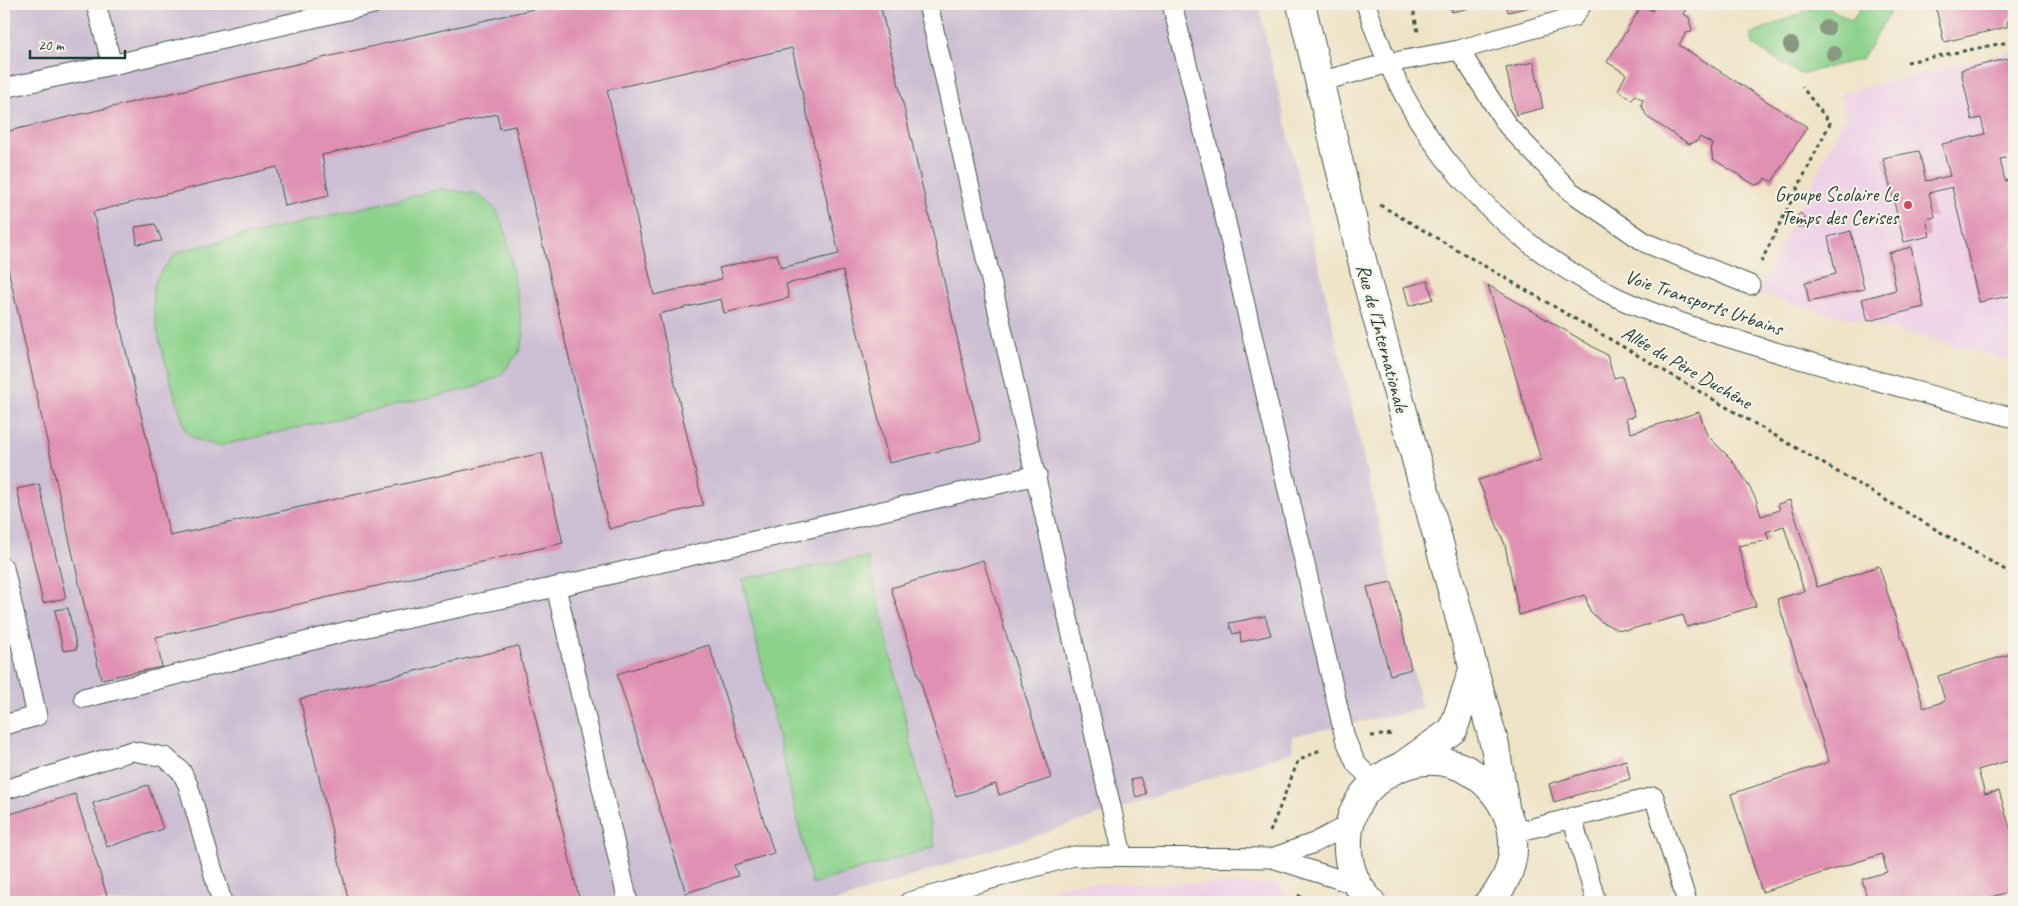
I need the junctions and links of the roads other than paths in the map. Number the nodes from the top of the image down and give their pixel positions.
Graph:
1 (96, 4) edge
2 (374, 4) edge
3 (928, 4) edge
4 (1172, 4) edge
5 (1301, 4) edge
6 (1366, 4) edge
7 (1582, 4) edge
8 (1459, 50) junction
9 (1389, 63) junction
10 (112, 65) junction
11 (1319, 82) junction
12 (4, 88) edge
13 (1750, 285) road end
14 (2014, 418) edge
15 (1037, 475) junction
16 (4, 568) edge
17 (556, 587) junction
18 (1473, 670) junction
19 (84, 698) dead end
20 (4, 724) edge
21 (1401, 766) junction
22 (1375, 782) junction
23 (4, 790) edge
24 (1505, 807) junction
25 (1572, 817) junction
26 (1350, 824) junction
27 (1513, 833) junction
28 (1122, 855) junction
29 (1272, 858) junction
30 (1365, 896) edge
31 (222, 902) edge
32 (628, 902) edge
33 (909, 902) edge
34 (1489, 902) edge
35 (1596, 902) edge
36 (1687, 902) edge

1 - 10 lane
2 - 10 lane
3 - 15 lane
4 - 22 lane
5 - 11 street, Rue de l'Internationale
6 - 9 lane, Voie Transports Urbains
7 - 8 lane
8 - 9 lane
8 - 13 lane
9 - 11 lane
9 - 14 lane, Voie Transports Urbains
10 - 12 lane
11 - 18 street, Rue de l'Internationale
15 - 17 lane
15 - 28 lane
16 - 20 lane
17 - 19 lane
17 - 32 lane
18 - 21 street
18 - 24 street, Rue de l'Internationale
21 - 22 street
21 - 24 street
22 - 26 street
23 - 31 lane
24 - 27 street
25 - 27 lane
25 - 35 lane
25 - 36 lane
26 - 29 lane
26 - 30 street
27 - 34 street
28 - 29 lane
28 - 33 lane
29 - 30 lane

